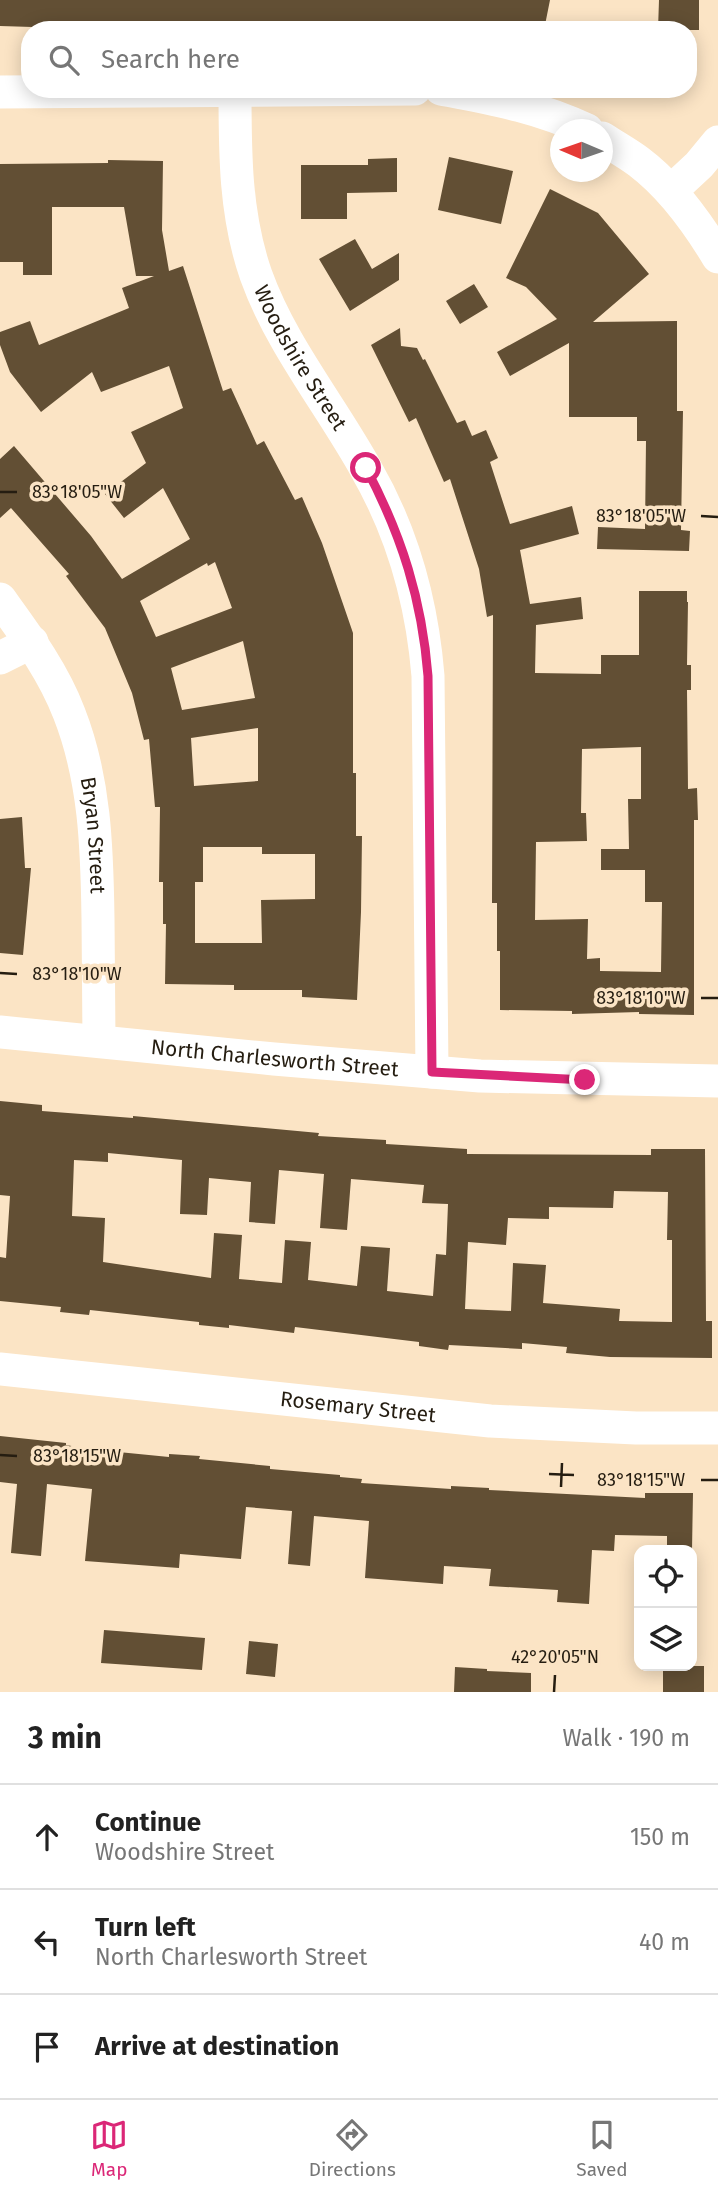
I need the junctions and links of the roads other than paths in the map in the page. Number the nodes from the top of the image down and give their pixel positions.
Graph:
1 (0, 92) edge
2 (21, 92) edge
3 (234, 98) edge
4 (489, 98) edge
5 (565, 119) edge
6 (718, 142) edge
7 (613, 145) edge
8 (671, 191) junction
9 (718, 257) edge
10 (0, 599) edge
11 (32, 642) junction
12 (0, 658) edge
13 (0, 1032) edge
14 (99, 1041) junction
15 (432, 1072) junction
16 (718, 1081) edge
17 (0, 1369) edge
18 (718, 1428) edge

1 - 2 street
3 - 15 street, Woodshire Street
4 - 5 street
6 - 8 street
7 - 8 street
8 - 9 street
10 - 11 street, Bryan Street
11 - 12 street
11 - 14 street, Bryan Street
13 - 14 street, North Charlesworth Street
14 - 15 street, North Charlesworth Street
15 - 16 street, North Charlesworth Street
17 - 18 street, Rosemary Street

